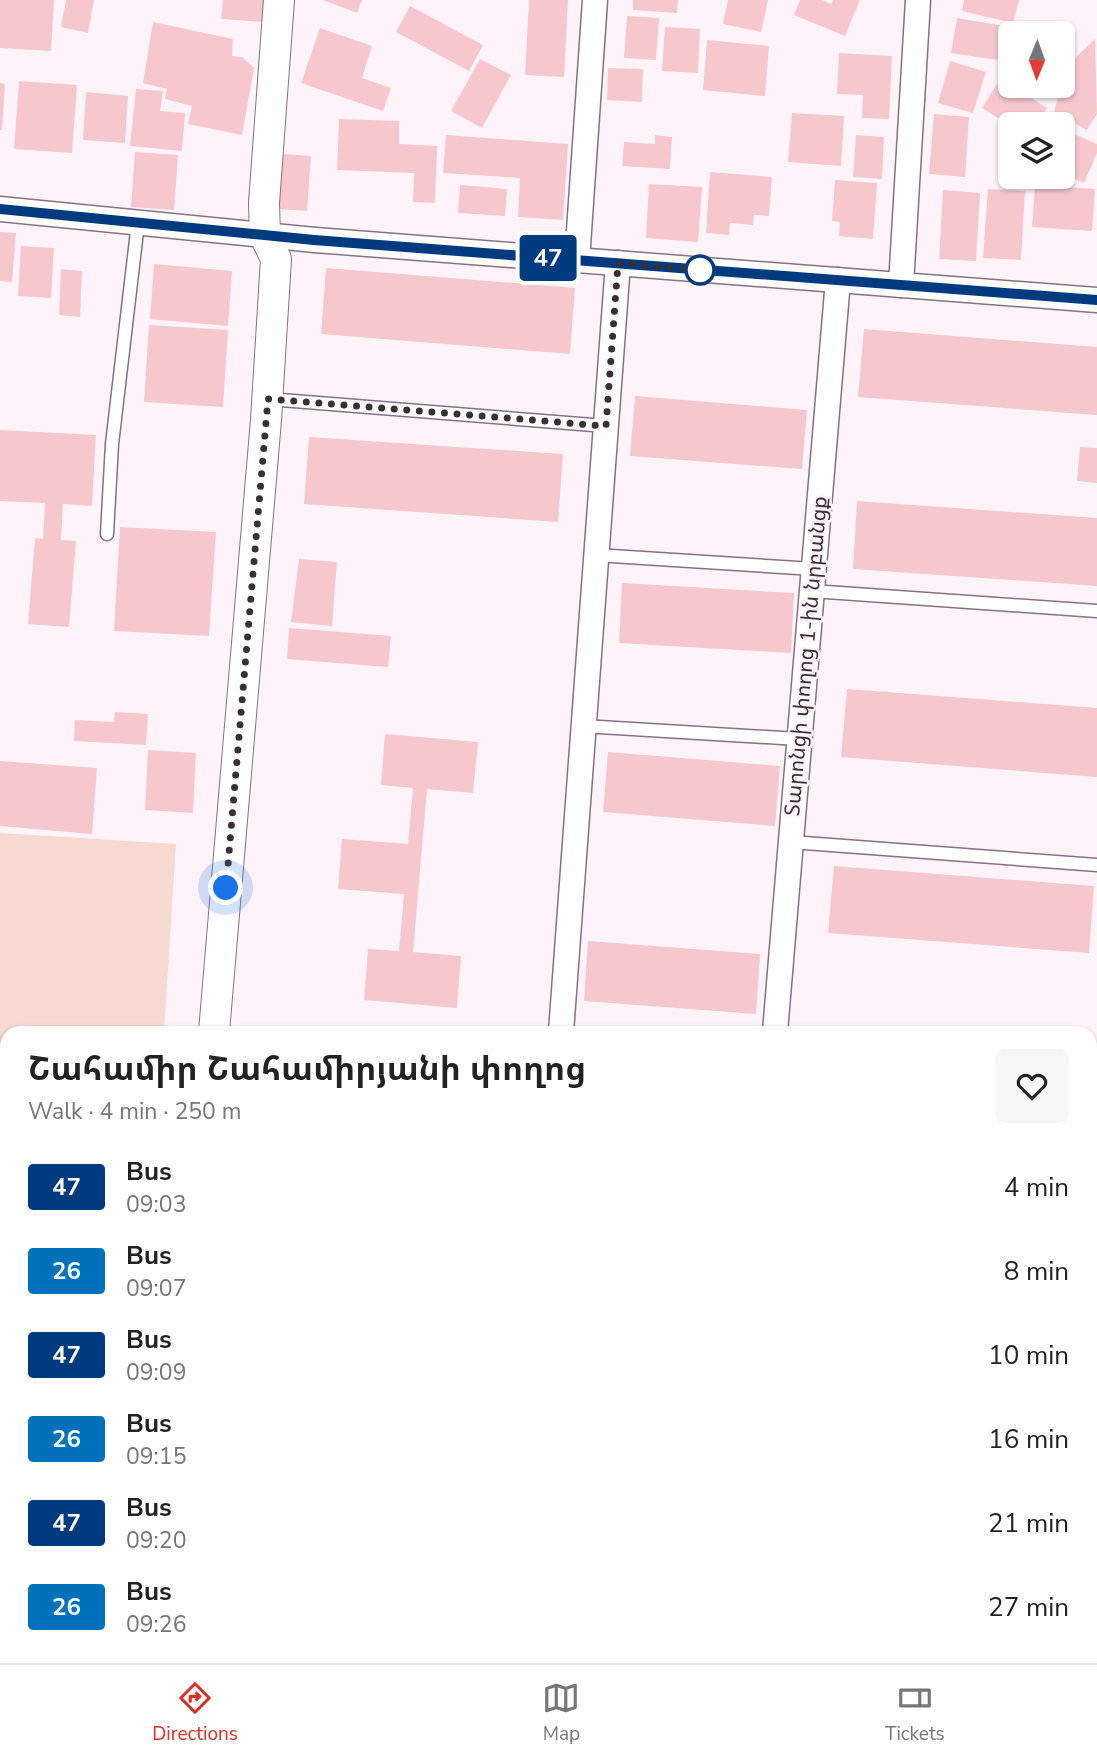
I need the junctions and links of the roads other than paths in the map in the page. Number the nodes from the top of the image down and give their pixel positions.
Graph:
1 (279, 0) edge
2 (596, 0) edge
3 (918, 0) edge
4 (0, 209) edge
5 (138, 223) junction
6 (265, 236) junction
7 (577, 260) junction
8 (618, 263) junction
9 (838, 280) junction
10 (901, 285) junction
11 (1097, 300) edge
12 (268, 399) junction
13 (606, 426) junction
14 (107, 534) dead end
15 (596, 555) junction
16 (813, 580) junction
17 (1097, 611) edge
18 (583, 726) junction
19 (799, 739) junction
20 (791, 842) junction
21 (1097, 865) edge
22 (215, 1026) edge
23 (561, 1026) edge
24 (776, 1026) edge

1 - 6 street
2 - 7 street
3 - 10 street
4 - 5 street
5 - 6 street
5 - 14 lane
6 - 7 street
6 - 12 street
7 - 8 street
8 - 9 street
8 - 13 street
9 - 10 street
9 - 16 street, Տարոնցի փողոց 1-ին նրբանցք
10 - 11 street
12 - 13 lane
12 - 22 street
13 - 15 street
15 - 16 lane
15 - 18 street
16 - 17 lane
16 - 19 street, Տարոնցի փողոց 1-ին նրբանցք
18 - 19 lane
18 - 23 street
19 - 20 street, Տարոնցի փողոց 1-ին նրբանցք
20 - 21 lane
20 - 24 street, Տարոնցի փողոց 1-ին նրբանցք

